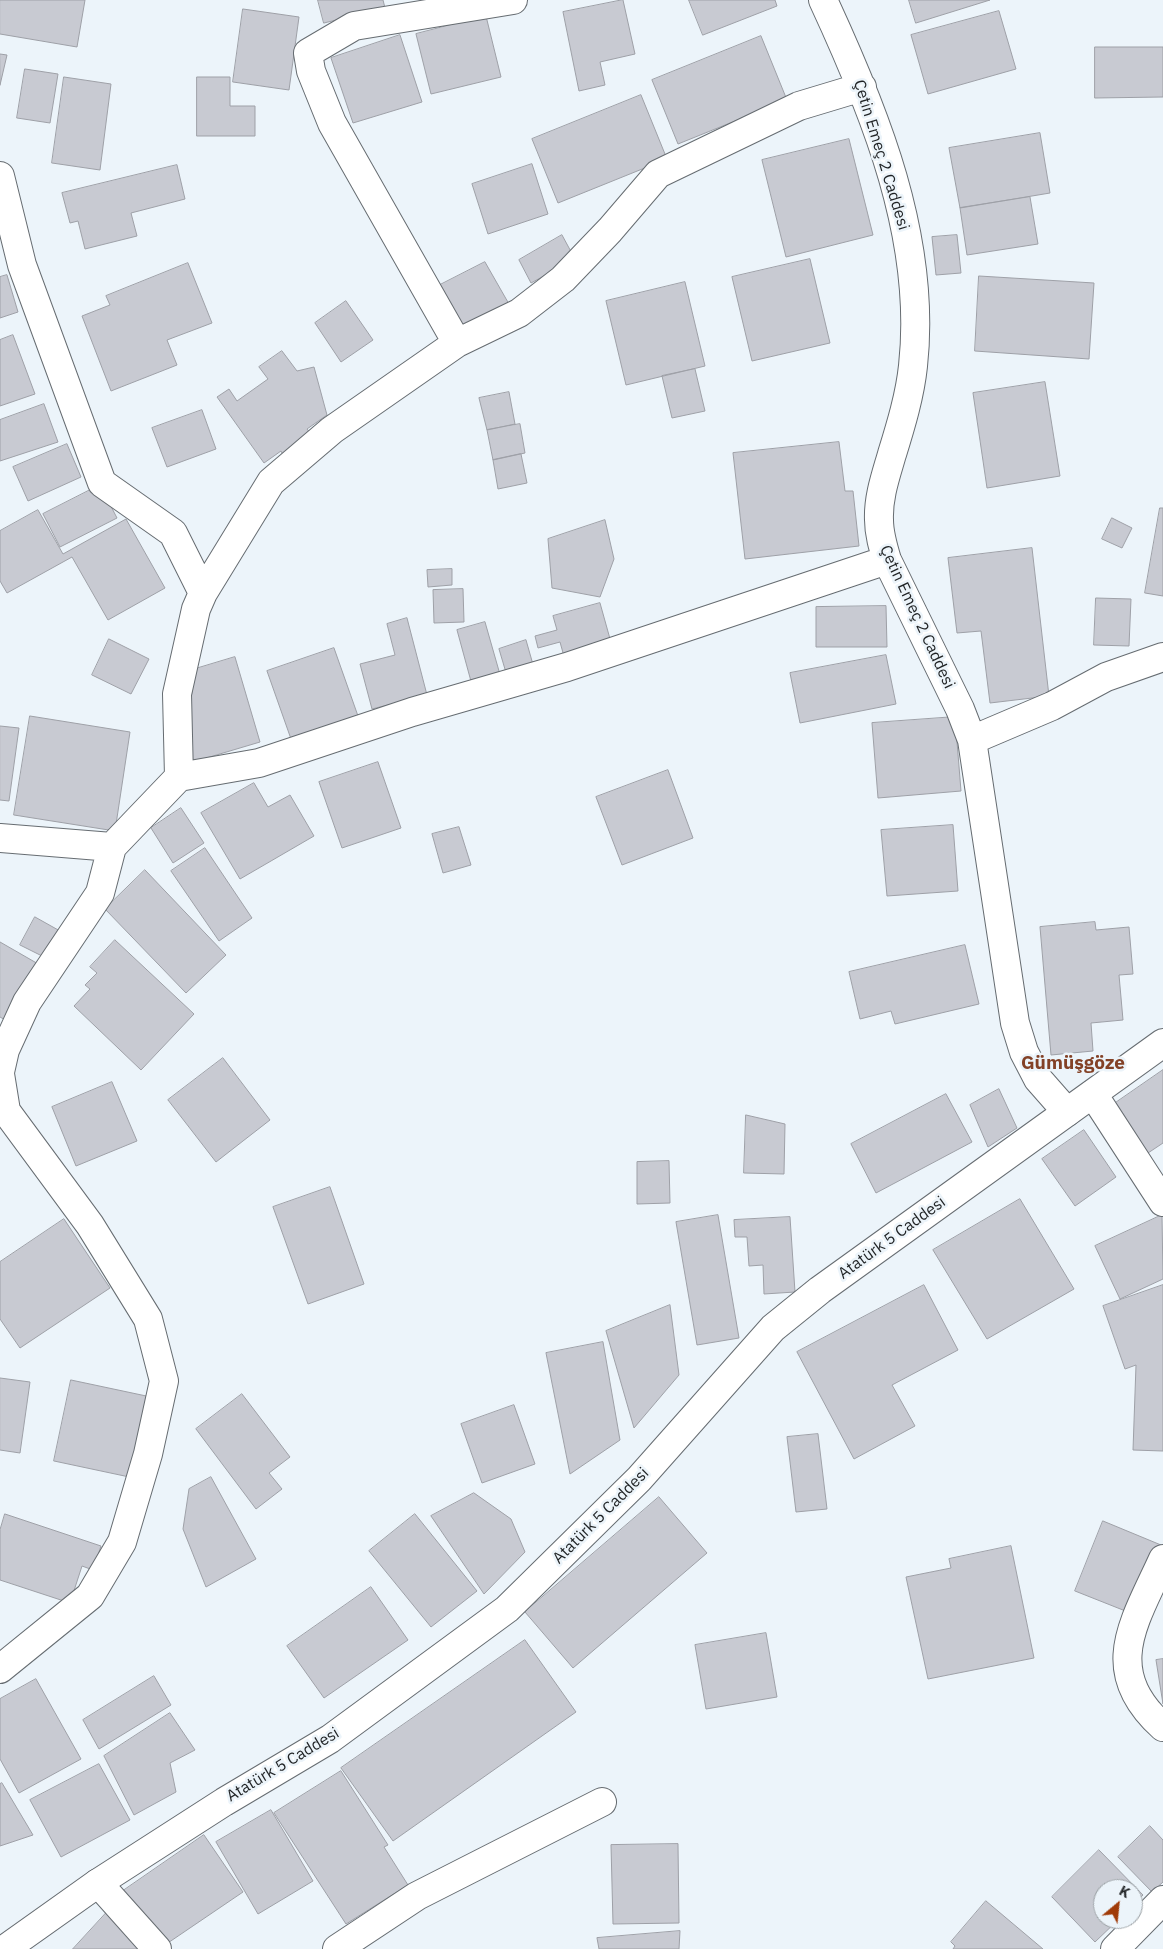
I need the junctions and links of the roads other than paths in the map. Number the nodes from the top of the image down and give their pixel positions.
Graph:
1 (513, 0) edge
2 (823, 0) edge
3 (862, 86) junction
4 (0, 176) edge
5 (457, 343) junction
6 (887, 560) junction
7 (203, 593) junction
8 (1163, 657) edge
9 (972, 740) junction
10 (179, 778) junction
11 (0, 838) edge
12 (112, 847) junction
13 (1163, 1043) edge
14 (0, 1073) edge
15 (1093, 1094) junction
16 (1067, 1112) junction
17 (1163, 1202) edge
18 (1163, 1559) edge
19 (0, 1669) edge
20 (1163, 1727) edge
21 (602, 1802) dead end
22 (98, 1883) junction
23 (1163, 1900) edge
24 (6, 1949) edge
25 (157, 1949) edge
26 (337, 1949) edge
27 (1115, 1949) edge

1 - 5 street
2 - 3 street, Çetin Emeç 2 Caddesi
3 - 5 street
3 - 6 street, Çetin Emeç 2 Caddesi
4 - 7 street
5 - 7 street
6 - 9 street, Çetin Emeç 2 Caddesi
6 - 10 street
7 - 10 street
8 - 9 street
9 - 16 street, Çetin Emeç 2 Caddesi
10 - 12 street
11 - 12 street
12 - 14 street
13 - 15 street, Atatürk 5 Caddesi
14 - 19 street
15 - 16 street, Atatürk 5 Caddesi
15 - 17 street
16 - 22 street, Atatürk 5 Caddesi
18 - 20 street
21 - 26 street
22 - 24 street, Atatürk 5 Caddesi
22 - 25 street
23 - 27 street

